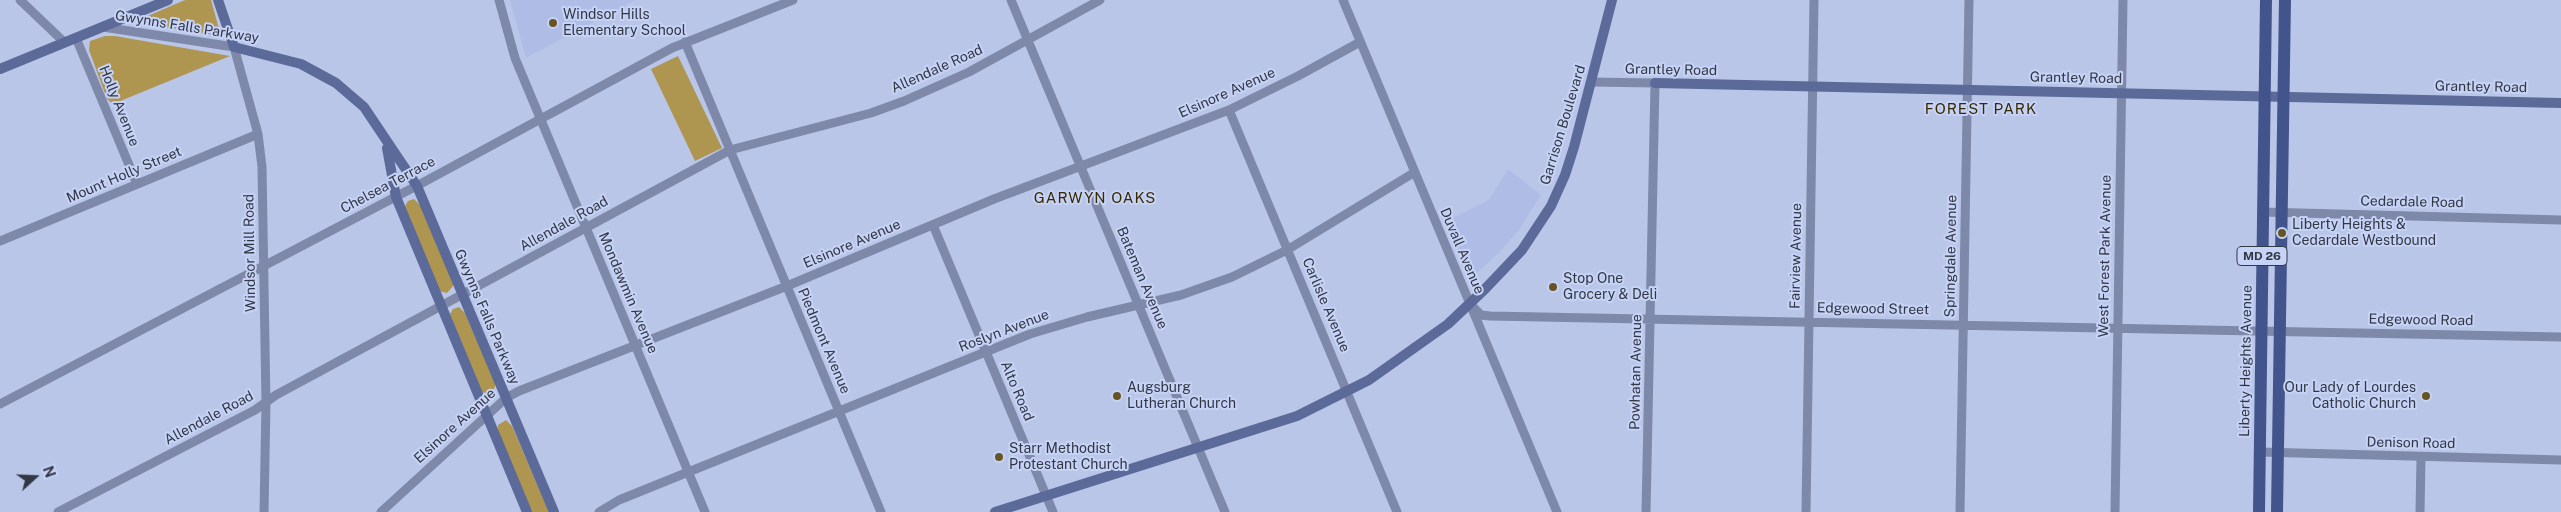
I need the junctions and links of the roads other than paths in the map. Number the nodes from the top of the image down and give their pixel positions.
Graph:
1 (20, 0) edge
2 (168, 0) edge
3 (218, 0) edge
4 (499, 0) edge
5 (793, 0) edge
6 (1011, 0) edge
7 (1100, 0) edge
8 (1343, 0) edge
9 (1612, 0) edge
10 (1814, 0) edge
11 (1969, 0) edge
12 (2123, 0) edge
13 (2266, 0) edge
14 (2285, 0) edge
15 (103, 27) junction
16 (76, 38) junction
17 (1027, 38) junction
18 (64, 42) junction
19 (685, 42) junction
20 (1360, 42) junction
21 (234, 47) junction
22 (0, 69) edge
23 (1591, 82) junction
24 (1655, 84) junction
25 (1813, 87) junction
26 (1968, 90) junction
27 (2122, 93) junction
28 (2265, 96) junction
29 (2283, 96) junction
30 (2561, 103) edge
31 (1229, 110) junction
32 (541, 119) junction
33 (258, 134) junction
34 (384, 138) junction
35 (730, 150) junction
36 (1080, 166) junction
37 (1415, 172) junction
38 (137, 184) junction
39 (417, 186) junction
40 (396, 197) junction
41 (2263, 212) junction
42 (2282, 213) junction
43 (2561, 220) edge
44 (933, 225) junction
45 (586, 227) junction
46 (0, 241) edge
47 (1287, 250) junction
48 (264, 267) junction
49 (786, 286) junction
50 (463, 295) junction
51 (1470, 304) junction
52 (1139, 305) junction
53 (441, 307) junction
54 (1651, 319) junction
55 (1809, 322) junction
56 (1964, 325) junction
57 (2118, 328) junction
58 (2261, 330) junction
59 (2280, 331) junction
60 (2561, 337) edge
61 (635, 346) junction
62 (986, 351) junction
63 (1347, 392) junction
64 (506, 398) junction
65 (266, 403) junction
66 (0, 404) edge
67 (839, 413) junction
68 (487, 416) junction
69 (1198, 448) junction
70 (2260, 452) junction
71 (2278, 453) junction
72 (2421, 457) junction
73 (2561, 460) edge
74 (688, 473) junction
75 (1046, 496) junction
76 (58, 512) edge
77 (264, 512) edge
78 (381, 512) edge
79 (527, 512) edge
80 (554, 512) edge
81 (599, 512) edge
82 (705, 512) edge
83 (881, 512) edge
84 (994, 512) edge
85 (1053, 512) edge
86 (1225, 512) edge
87 (1397, 512) edge
88 (1557, 512) edge
89 (1646, 512) edge
90 (1806, 512) edge
91 (1960, 512) edge
92 (2115, 512) edge
93 (2259, 512) edge
94 (2277, 512) edge
95 (2420, 512) edge

1 - 18 street
2 - 15 main road
3 - 21 main road, Windsor Mill Road
4 - 32 street, Mondawmin Avenue
5 - 19 street, Chelsea Terrace
6 - 17 street, Bateman Avenue
7 - 17 street, Allendale Road
8 - 20 street, Duvall Avenue
9 - 23 main road, Garrison Boulevard
10 - 25 street, Fairview Avenue
11 - 26 street, Springdale Avenue
12 - 27 street, West Forest Park Avenue
13 - 28 main road, Liberty Heights Avenue / MD 26
14 - 29 main road, MD 26
15 - 16 main road
15 - 21 street, Gwynns Falls Parkway
16 - 18 main road
16 - 38 street, Holly Avenue
17 - 35 street, Allendale Road
17 - 36 street, Bateman Avenue
18 - 22 main road
19 - 32 street, Chelsea Terrace
19 - 35 street, Piedmont Avenue
20 - 31 street, Elsinore Avenue
20 - 37 street, Duvall Avenue
21 - 33 street, Windsor Mill Road
21 - 34 main road, Gwynns Falls Parkway
23 - 24 street, Grantley Road
23 - 51 main road, Garrison Boulevard
24 - 25 main road, Grantley Road
24 - 54 street, Powhatan Avenue
25 - 26 main road, Grantley Road
25 - 55 street, Fairview Avenue
26 - 27 main road, Grantley Road
26 - 56 street, Springdale Avenue
27 - 28 main road, Grantley Road
27 - 57 street, West Forest Park Avenue
28 - 29 main road, Grantley Road
28 - 41 main road, Liberty Heights Avenue / MD 26
29 - 30 main road, Grantley Road
29 - 42 main road, MD 26
31 - 36 street, Elsinore Avenue
31 - 47 street, Carlisle Avenue
32 - 39 street, Chelsea Terrace
32 - 45 street, Mondawmin Avenue
33 - 38 street, Mount Holly Street
33 - 48 street, Windsor Mill Road
34 - 39 main road, Gwynns Falls Parkway
34 - 40 main road, Gwynns Falls Parkway
35 - 45 street, Allendale Road
35 - 49 street, Piedmont Avenue
36 - 44 street, Elsinore Avenue
36 - 52 street, Bateman Avenue
37 - 47 street, Roslyn Avenue
37 - 51 street, Duvall Avenue
38 - 46 street, Mount Holly Street
39 - 40 street, Chelsea Terrace
39 - 50 main road, Gwynns Falls Parkway
40 - 48 street, Chelsea Terrace
40 - 53 main road, Gwynns Falls Parkway
41 - 42 street, Cedardale Road
41 - 58 main road, Liberty Heights Avenue / MD 26
42 - 43 street, Cedardale Road
42 - 59 main road, MD 26
44 - 49 street, Elsinore Avenue
44 - 62 street, Alto Road
45 - 50 street, Allendale Road
45 - 61 street, Mondawmin Avenue
47 - 52 street, Roslyn Avenue
47 - 63 street, Carlisle Avenue
48 - 65 street, Windsor Mill Road
48 - 66 street, Chelsea Terrace
49 - 61 street, Elsinore Avenue
49 - 67 street, Piedmont Avenue
50 - 53 street, Allendale Road
50 - 64 main road, Gwynns Falls Parkway
51 - 54 street, Edgewood Street
51 - 63 main road, Garrison Boulevard
51 - 88 street, Duvall Avenue
52 - 62 street, Roslyn Avenue
52 - 69 street, Bateman Avenue
53 - 65 street, Allendale Road
53 - 68 main road, Gwynns Falls Parkway
54 - 55 street, Edgewood Street
54 - 89 street, Powhatan Avenue
55 - 56 street, Edgewood Street
55 - 90 street, Fairview Avenue
56 - 57 street, Edgewood Street
56 - 91 street, Springdale Avenue
57 - 58 street, Edgewood Street
57 - 92 street, West Forest Park Avenue
58 - 59 street, Edgewood Street
58 - 70 main road, Liberty Heights Avenue / MD 26
59 - 60 street, Edgewood Road
59 - 71 main road, MD 26
61 - 64 street, Elsinore Avenue
61 - 74 street, Mondawmin Avenue
62 - 67 street, Roslyn Avenue
62 - 75 street, Alto Road
63 - 69 main road, Garrison Boulevard
63 - 87 street, Carlisle Avenue
64 - 68 street, Elsinore Avenue
64 - 80 main road, Gwynns Falls Parkway
65 - 76 street, Allendale Road
65 - 77 street, Windsor Mill Road
67 - 74 street, Roslyn Avenue
67 - 83 street, Piedmont Avenue
68 - 78 street, Elsinore Avenue
68 - 79 main road, Gwynns Falls Parkway
69 - 75 main road, Garrison Boulevard
69 - 86 street, Bateman Avenue
70 - 71 street, Denison Road
70 - 93 main road, Liberty Heights Avenue / MD 26
71 - 72 street, Denison Road
71 - 94 main road, MD 26
72 - 73 street, Denison Road
72 - 95 street
74 - 81 street, Roslyn Avenue
74 - 82 street, Mondawmin Avenue
75 - 84 main road, Garrison Boulevard
75 - 85 street, Alto Road

